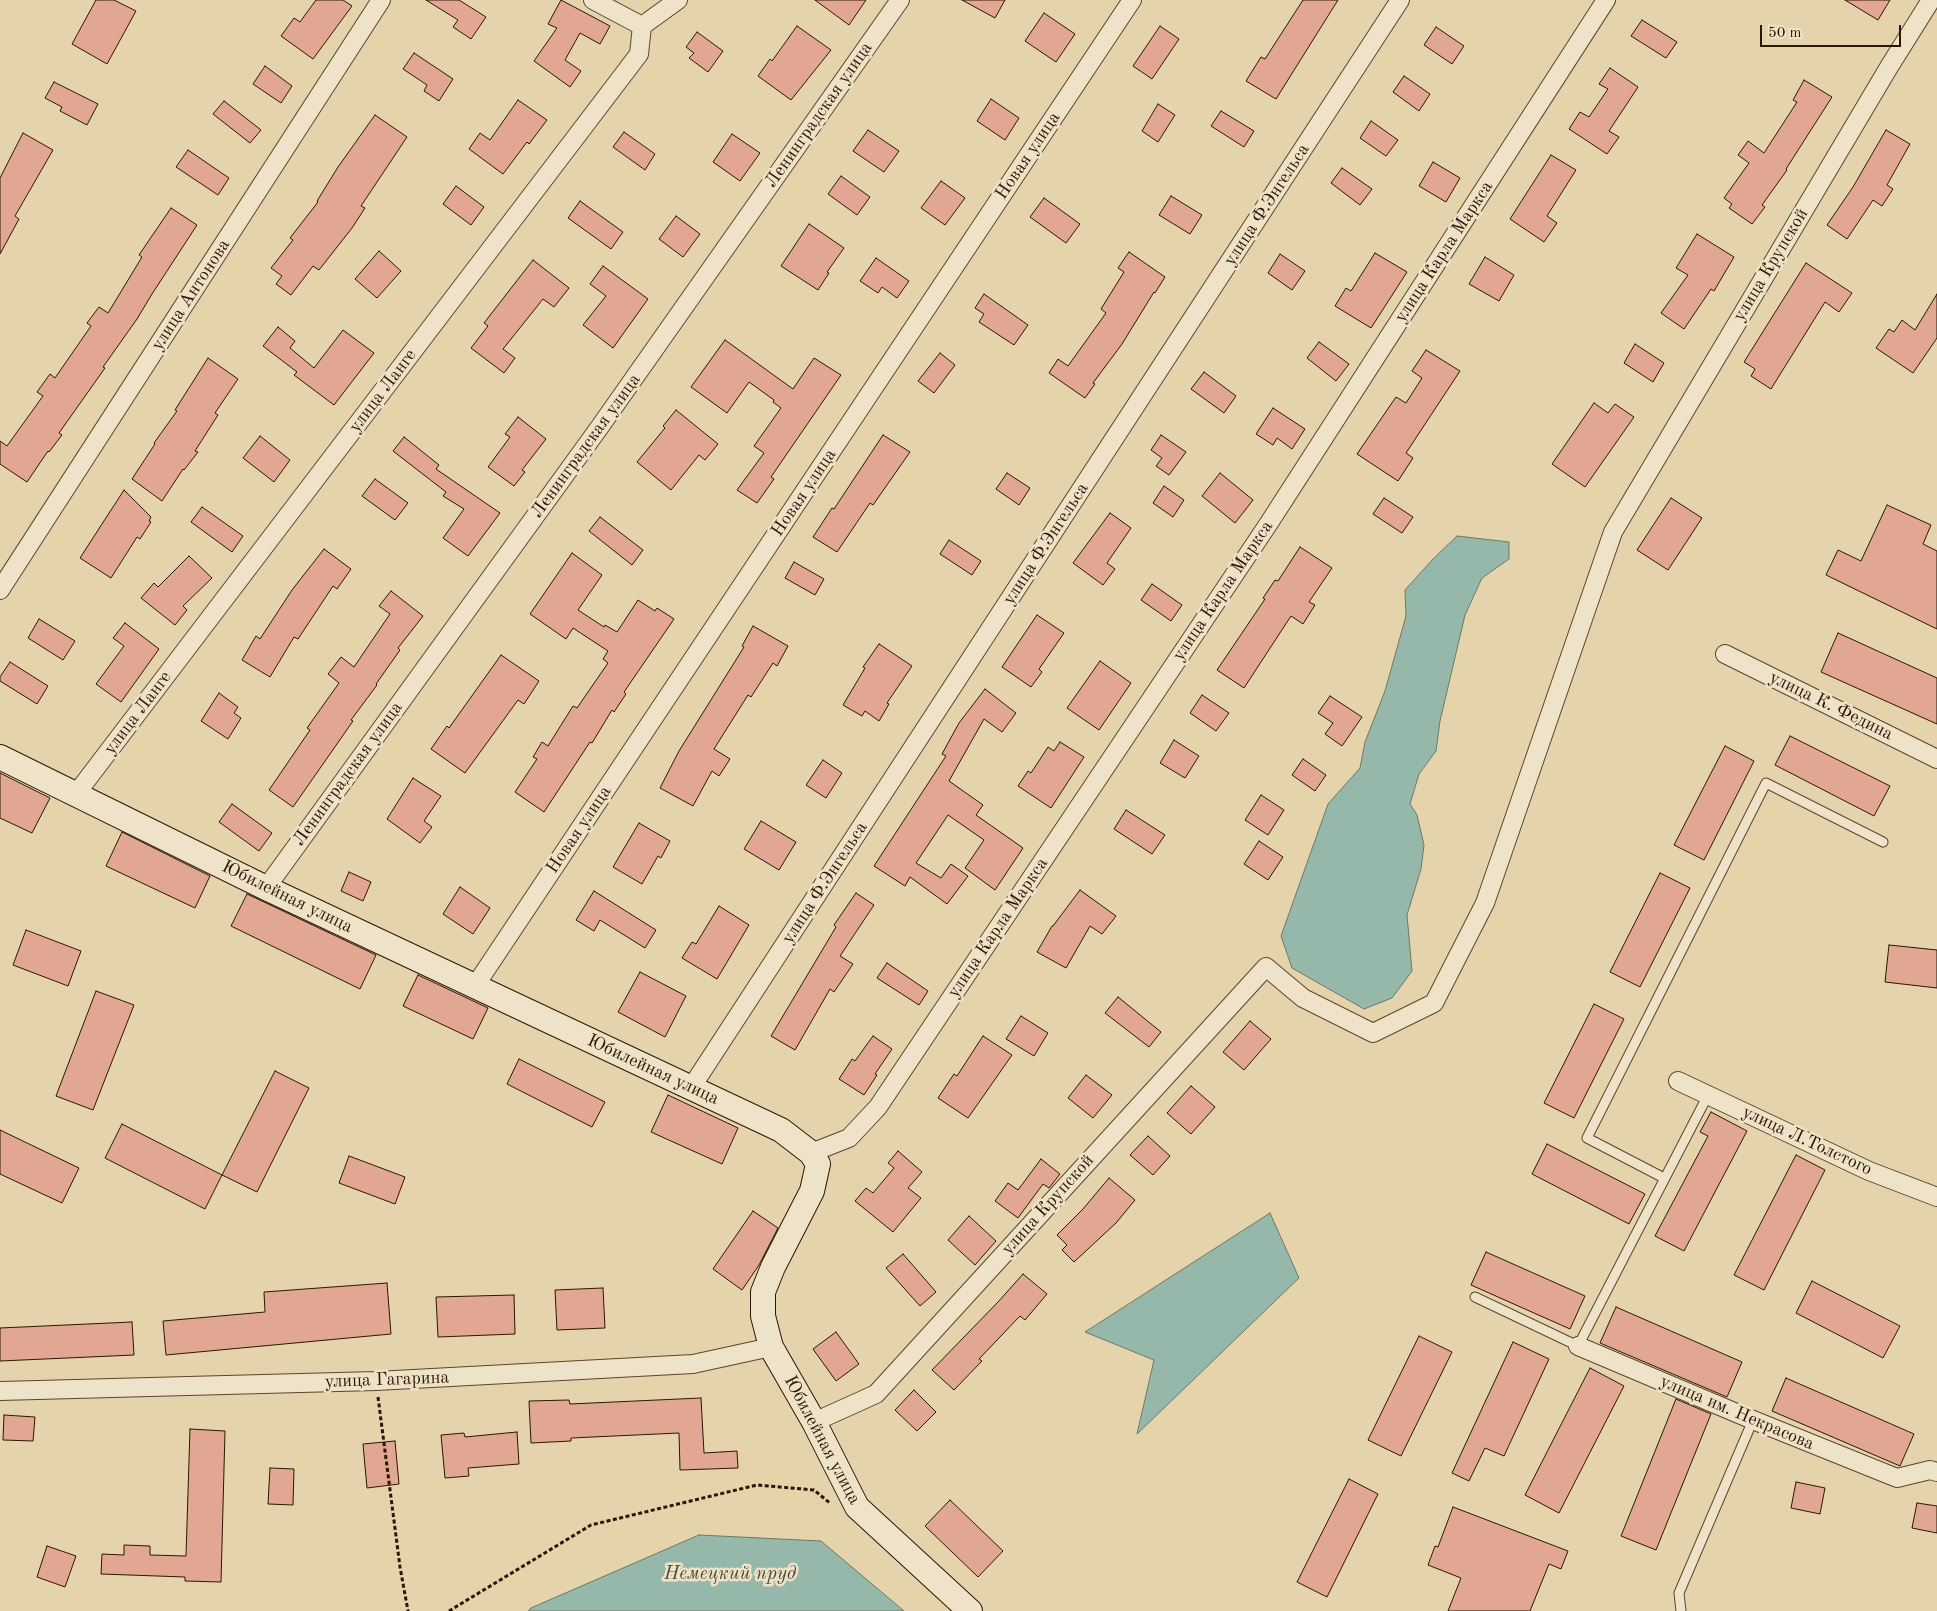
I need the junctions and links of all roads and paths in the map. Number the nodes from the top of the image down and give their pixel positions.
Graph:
1 (381, 0) edge
2 (593, 0) edge
3 (678, 0) edge
4 (900, 0) edge
5 (1132, 0) edge
6 (1400, 0) edge
7 (1606, 0) edge
8 (1931, 0) edge
9 (642, 26) junction
10 (0, 590) edge
11 (1725, 654) dead end
12 (0, 757) edge
13 (1937, 759) edge
14 (76, 794) junction
15 (1882, 842) dead end
16 (266, 888) junction
17 (475, 986) junction
18 (1678, 1081) dead end
19 (692, 1088) junction
20 (1708, 1095) junction
21 (811, 1154) junction
22 (1664, 1178) junction
23 (1937, 1197) edge
24 (1475, 1298) dead end
25 (1578, 1346) junction
26 (771, 1347) junction
27 (376, 1381) junction
28 (0, 1391) edge
29 (1753, 1420) junction
30 (814, 1422) junction
31 (1937, 1472) edge
32 (836, 1509) dead end
33 (408, 1611) edge
34 (449, 1611) edge
35 (970, 1611) edge
36 (1681, 1611) edge

1 - 10 street, улица Антонова
2 - 9 street
3 - 9 street
4 - 16 street, Ленинградская улица
5 - 17 street, Новая улица
6 - 19 street, улица Ф.Энгельса
7 - 21 street, улица Карла Маркса
8 - 30 street, улица Крупской
9 - 14 street, улица Ланге
11 - 13 street, улица К. Федина
12 - 14 street, Юбилейная улица
14 - 16 street, Юбилейная улица
15 - 22 lane
16 - 17 street, Юбилейная улица
17 - 19 street, Юбилейная улица
18 - 20 street, улица Л.Толстого
19 - 21 street, Юбилейная улица
20 - 22 lane
20 - 23 street, улица Л.Толстого
21 - 26 street, Юбилейная улица
22 - 25 lane
24 - 25 lane
25 - 29 street, улица им. Некрасова
26 - 27 street, улица Гагарина
26 - 30 street, Юбилейная улица
27 - 28 street, улица Гагарина
27 - 33 path
29 - 31 street, улица им. Некрасова
29 - 36 lane
30 - 35 street, Юбилейная улица
32 - 34 path

